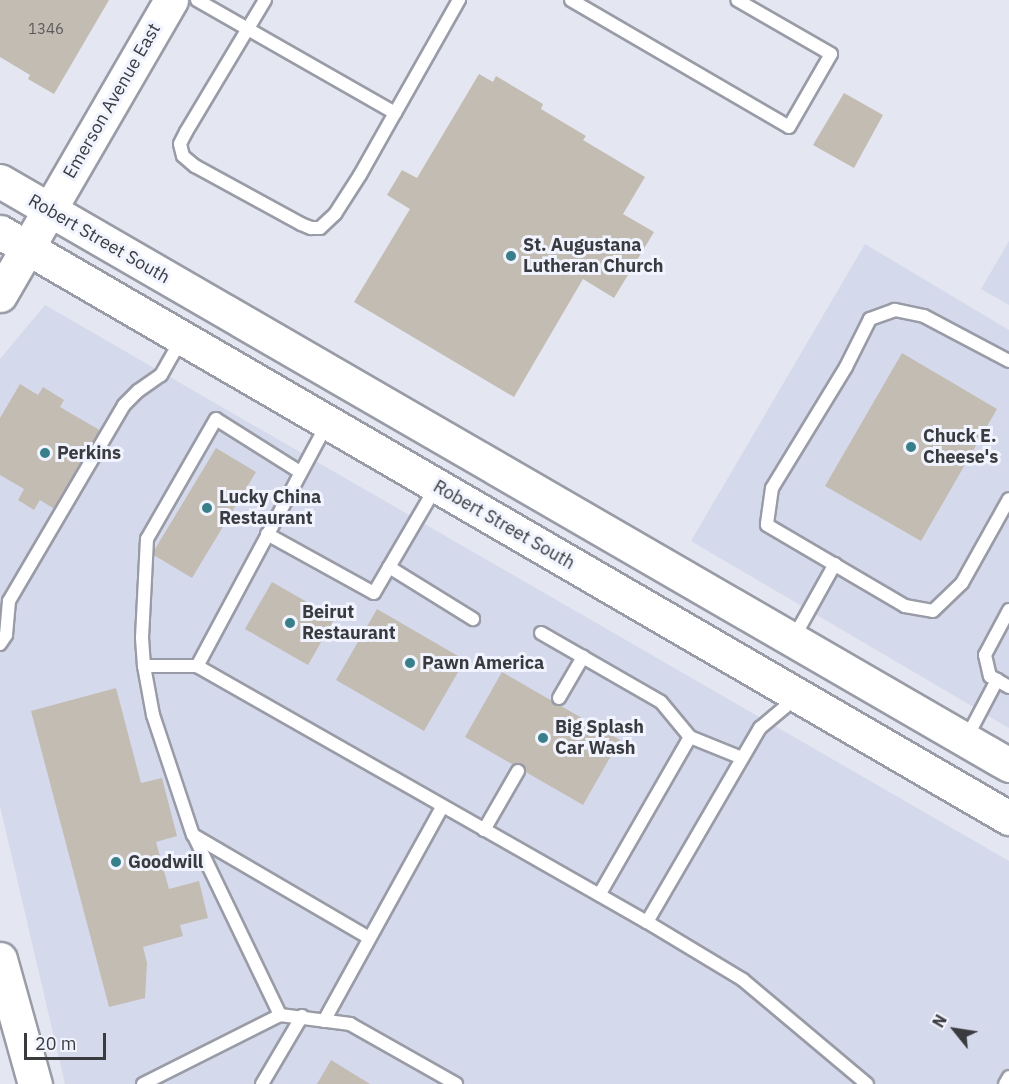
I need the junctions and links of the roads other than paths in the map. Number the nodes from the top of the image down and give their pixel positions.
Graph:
1 (171, 0) edge
2 (197, 0) edge
3 (265, 0) edge
4 (459, 0) edge
5 (571, 0) edge
6 (737, 0) edge
7 (248, 30) junction
8 (395, 113) junction
9 (0, 181) edge
10 (50, 210) junction
11 (0, 232) edge
12 (28, 248) junction
13 (0, 295) edge
14 (182, 338) junction
15 (1009, 361) edge
16 (328, 423) junction
17 (300, 472) junction
18 (437, 486) junction
19 (1009, 499) edge
20 (267, 534) junction
21 (835, 564) junction
22 (389, 567) junction
23 (1009, 610) edge
24 (473, 618) dead end
25 (541, 633) dead end
26 (792, 640) junction
27 (0, 644) edge
28 (583, 657) junction
29 (144, 666) junction
30 (197, 666) junction
31 (857, 678) junction
32 (997, 680) junction
33 (1009, 687) edge
34 (798, 696) junction
35 (559, 698) dead end
36 (690, 737) junction
37 (965, 740) junction
38 (742, 758) junction
39 (1009, 765) edge
40 (518, 771) dead end
41 (442, 807) junction
42 (1009, 818) edge
43 (484, 830) junction
44 (193, 835) junction
45 (599, 895) junction
46 (647, 922) junction
47 (369, 938) junction
48 (0, 959) edge
49 (280, 1015) junction
50 (302, 1016) junction
51 (324, 1021) junction
52 (1009, 1077) edge
53 (148, 1083) edge
54 (35, 1084) edge
55 (262, 1084) edge
56 (456, 1084) edge
57 (867, 1084) edge
58 (1005, 1084) edge

1 - 10 main road, Emerson Avenue East
2 - 7 lane
3 - 7 lane
4 - 8 lane
5 - 6 lane
7 - 8 lane
7 - 8 lane
9 - 10 main road, Robert Street South
10 - 12 main road, Emerson Avenue East
10 - 26 main road, Robert Street South
11 - 12 main road, Robert Street South
12 - 13 main road, Emerson Avenue East
12 - 14 main road, Robert Street South
14 - 16 main road, Robert Street South
14 - 27 lane
15 - 21 lane
16 - 17 lane
16 - 18 main road, Robert Street South
17 - 20 lane
17 - 29 lane
18 - 22 lane
18 - 34 main road, Robert Street South
19 - 21 lane
20 - 22 lane
20 - 30 lane
21 - 26 lane
22 - 24 lane
23 - 32 lane
25 - 28 lane
26 - 31 main road, Robert Street South
28 - 35 lane
28 - 36 lane
29 - 30 lane
29 - 44 lane
30 - 41 lane
31 - 34 main road
31 - 37 main road, Robert Street South
32 - 33 lane
32 - 37 lane
34 - 38 lane
34 - 42 main road, Robert Street South
36 - 38 lane
36 - 45 lane
37 - 39 main road, Robert Street South
38 - 46 lane
40 - 43 lane
41 - 43 lane
41 - 47 lane
43 - 45 lane
44 - 47 lane
44 - 49 lane
45 - 46 lane
46 - 57 lane
47 - 51 lane
48 - 54 main road
49 - 50 lane
49 - 53 lane
50 - 51 lane
50 - 55 lane
51 - 56 lane
52 - 58 lane

